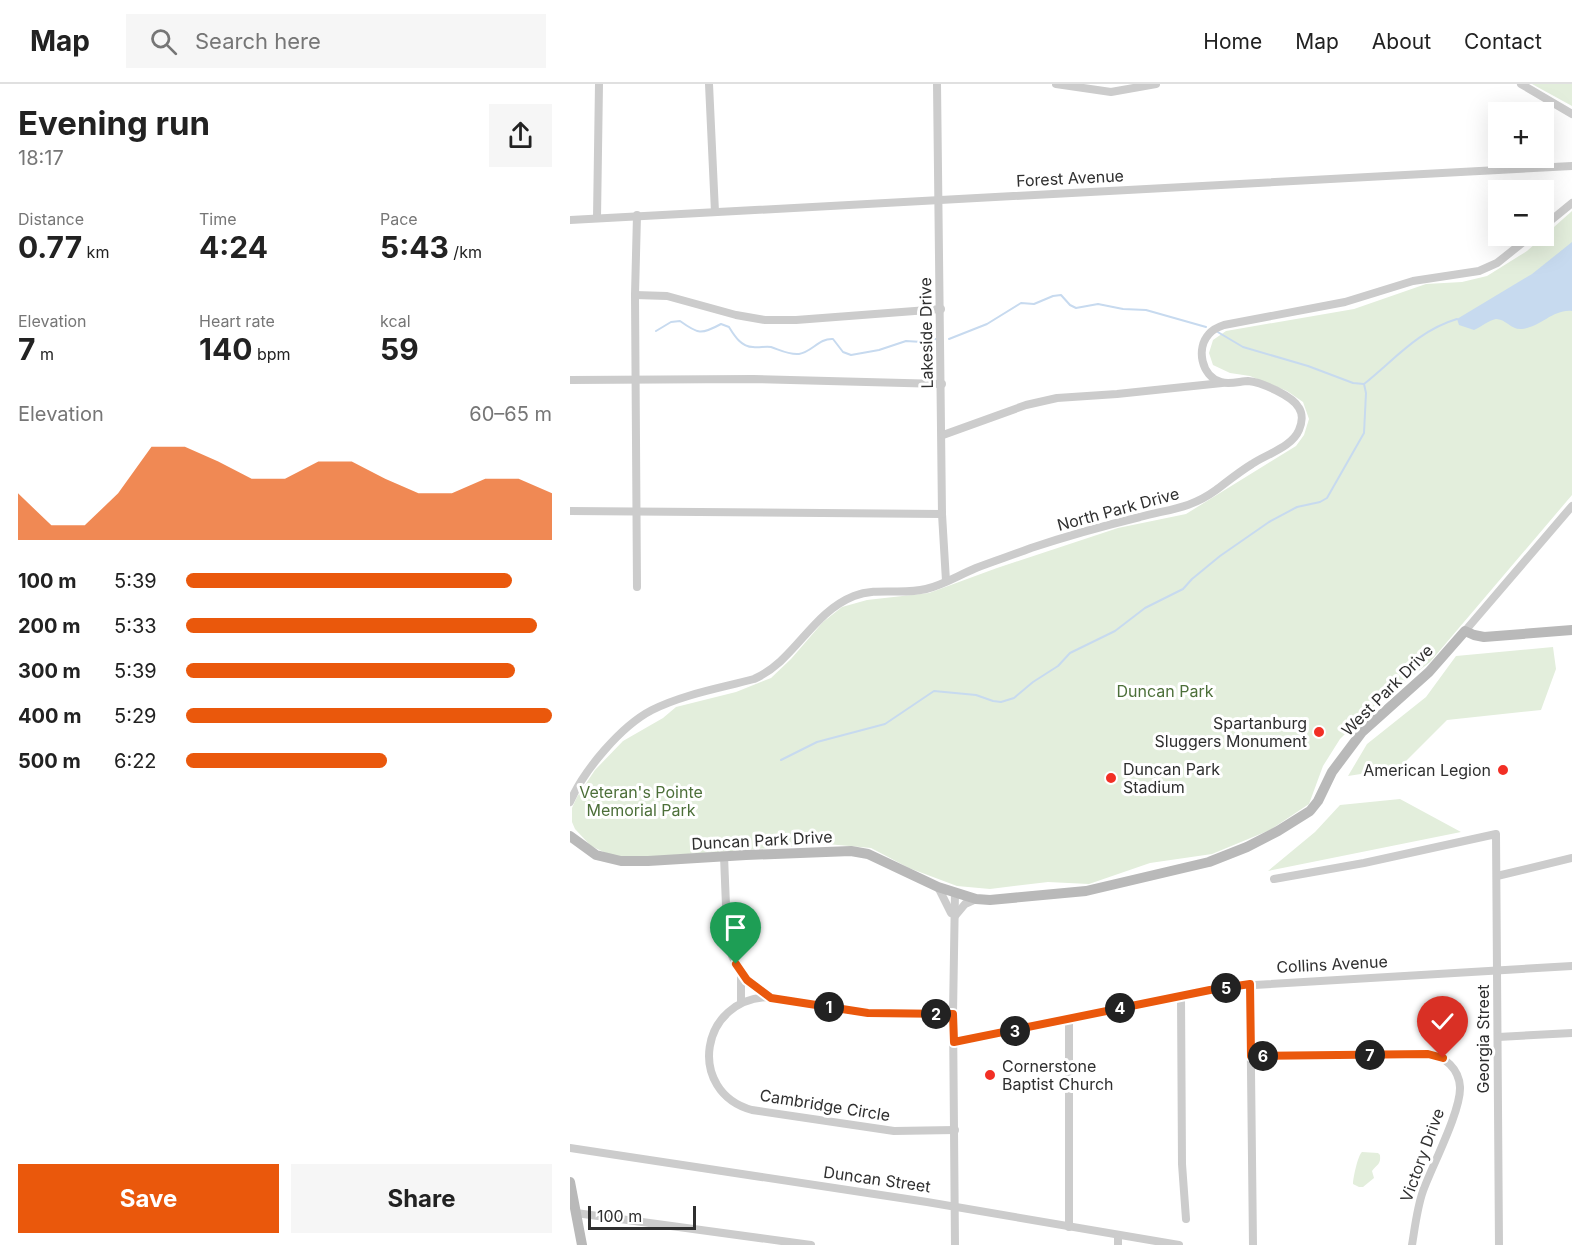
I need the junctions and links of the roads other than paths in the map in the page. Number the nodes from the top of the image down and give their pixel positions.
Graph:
1 (599, 84) edge
2 (708, 84) edge
3 (937, 84) edge
4 (1056, 84) edge
5 (1156, 84) edge
6 (1521, 84) edge
7 (1572, 114) edge
8 (1572, 166) edge
9 (939, 200) junction
10 (1572, 203) edge
11 (715, 212) junction
12 (637, 215) junction
13 (597, 218) junction
14 (1554, 218) edge
15 (570, 220) edge
16 (1518, 246) edge
17 (635, 294) junction
18 (941, 309) junction
19 (570, 380) edge
20 (636, 380) junction
21 (1222, 383) junction
22 (942, 384) junction
23 (943, 435) junction
24 (1572, 506) edge
25 (570, 511) edge
26 (636, 511) junction
27 (942, 514) junction
28 (946, 581) junction
29 (637, 587) dead end
30 (1572, 630) edge
31 (1465, 631) junction
32 (570, 802) edge
33 (570, 836) edge
34 (724, 856) junction
35 (1572, 858) edge
36 (1497, 876) junction
37 (1274, 879) dead end
38 (938, 887) junction
39 (955, 892) junction
40 (976, 899) junction
41 (953, 919) junction
42 (1572, 966) edge
43 (1498, 969) junction
44 (741, 973) junction
45 (1250, 984) junction
46 (1181, 996) junction
47 (771, 998) junction
48 (741, 1002) junction
49 (953, 1014) junction
50 (1069, 1019) junction
51 (1572, 1034) edge
52 (1498, 1037) junction
53 (954, 1042) junction
54 (1251, 1056) junction
55 (955, 1130) junction
56 (570, 1148) edge
57 (570, 1182) edge
58 (954, 1206) junction
59 (576, 1213) junction
60 (1186, 1219) dead end
61 (1069, 1227) junction
62 (1118, 1235) junction
63 (582, 1245) edge
64 (811, 1245) edge
65 (954, 1245) edge
66 (1118, 1245) edge
67 (1179, 1245) edge
68 (1253, 1245) edge
69 (1412, 1245) edge
70 (1499, 1245) edge

1 - 13 street
2 - 11 street
3 - 9 street, Lakeside Drive
4 - 5 street
6 - 7 street
8 - 9 street, Forest Avenue
9 - 11 street, Forest Avenue
9 - 18 street, Lakeside Drive
10 - 14 street
11 - 12 street, Forest Avenue
12 - 13 street, Forest Avenue
12 - 17 street
13 - 15 street, Forest Avenue
16 - 21 street
17 - 18 street
17 - 20 street
18 - 22 street, Lakeside Drive
19 - 20 street
20 - 22 street
20 - 26 street
21 - 23 street, North Park Drive
21 - 28 street, North Park Drive
22 - 23 street, Lakeside Drive
23 - 27 street, Lakeside Drive
24 - 31 street, West Park Drive
25 - 26 street
26 - 27 street
26 - 29 street
27 - 28 street, Lakeside Drive
28 - 32 street, North Park Drive
30 - 31 street
31 - 40 street, West Park Drive
33 - 34 street, Duncan Park Drive
34 - 38 street, Duncan Park Drive
34 - 44 street
35 - 36 street
36 - 37 street, Georgia Street
36 - 43 street, Georgia Street
38 - 39 street, Duncan Park Drive
38 - 41 street
39 - 40 street, West Park Drive
39 - 41 street
40 - 41 street
41 - 49 street
42 - 43 street, Collins Avenue
43 - 45 street, Collins Avenue
43 - 52 street, Georgia Street
44 - 47 street
44 - 48 street
45 - 46 street, Collins Avenue
45 - 54 street
46 - 50 street, Collins Avenue
46 - 60 street
47 - 48 street
47 - 49 street
48 - 55 street, Cambridge Circle
49 - 53 street
50 - 53 street, Collins Avenue
50 - 61 street
51 - 52 street
52 - 70 street, Georgia Street
53 - 55 street
54 - 68 street
54 - 69 street, Victory Drive
55 - 58 street
56 - 58 street, Duncan Street
57 - 59 street
58 - 61 street, Duncan Street
58 - 65 street
59 - 63 street
59 - 64 street
61 - 62 street, Duncan Street
62 - 66 street
62 - 67 street, Duncan Street

